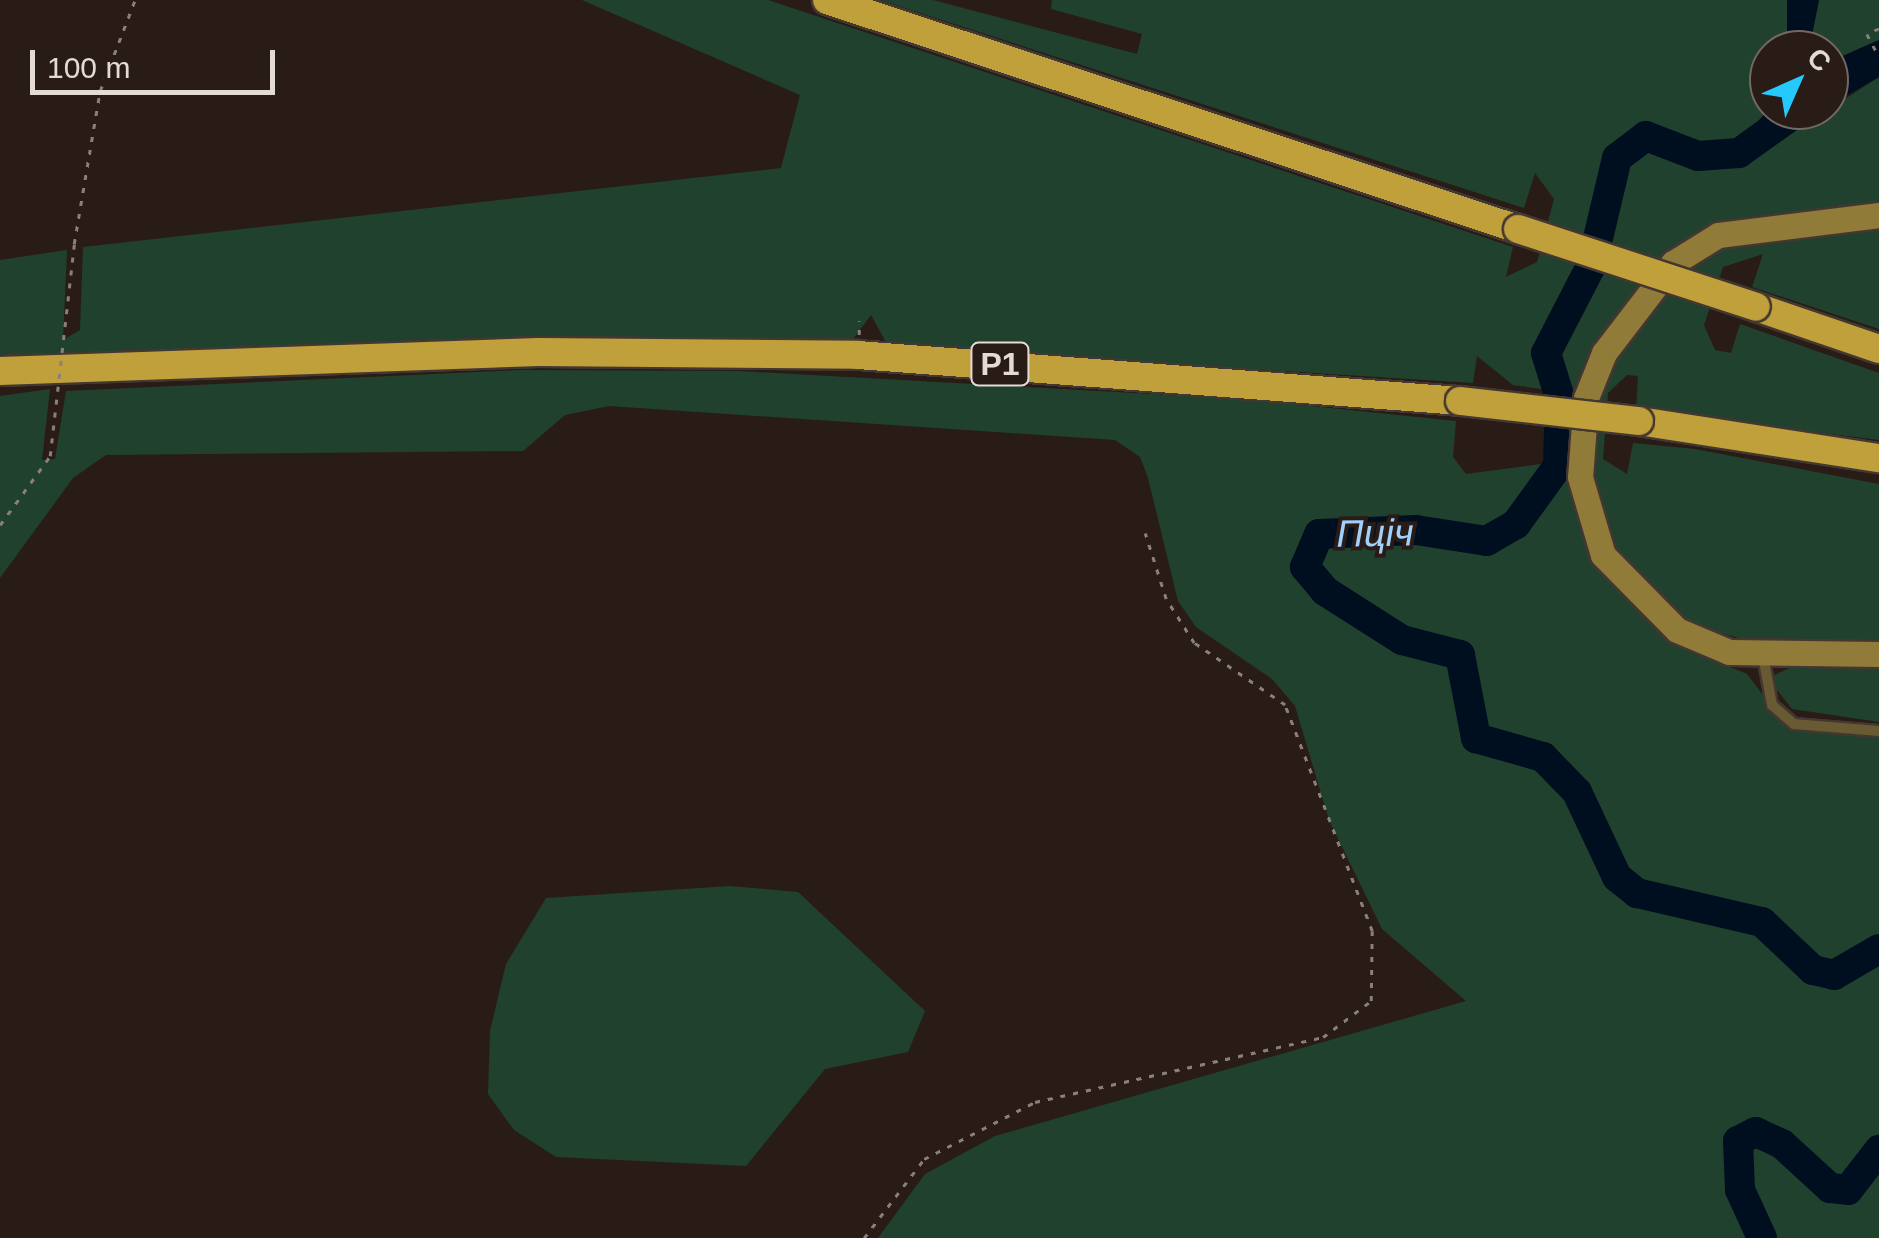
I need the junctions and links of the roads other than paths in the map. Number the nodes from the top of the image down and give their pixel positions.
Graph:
1 (827, 0) edge
2 (1879, 215) edge
3 (1879, 349) edge
4 (40, 368) junction
5 (0, 370) edge
6 (0, 384) edge
7 (1879, 458) edge
8 (1879, 654) edge
9 (1763, 655) junction
10 (1879, 731) edge

1 - 3 highway, bridge
2 - 9 main road
4 - 5 highway, Р1
4 - 6 highway
4 - 7 highway, Р1, bridge
8 - 9 main road
9 - 10 lane

